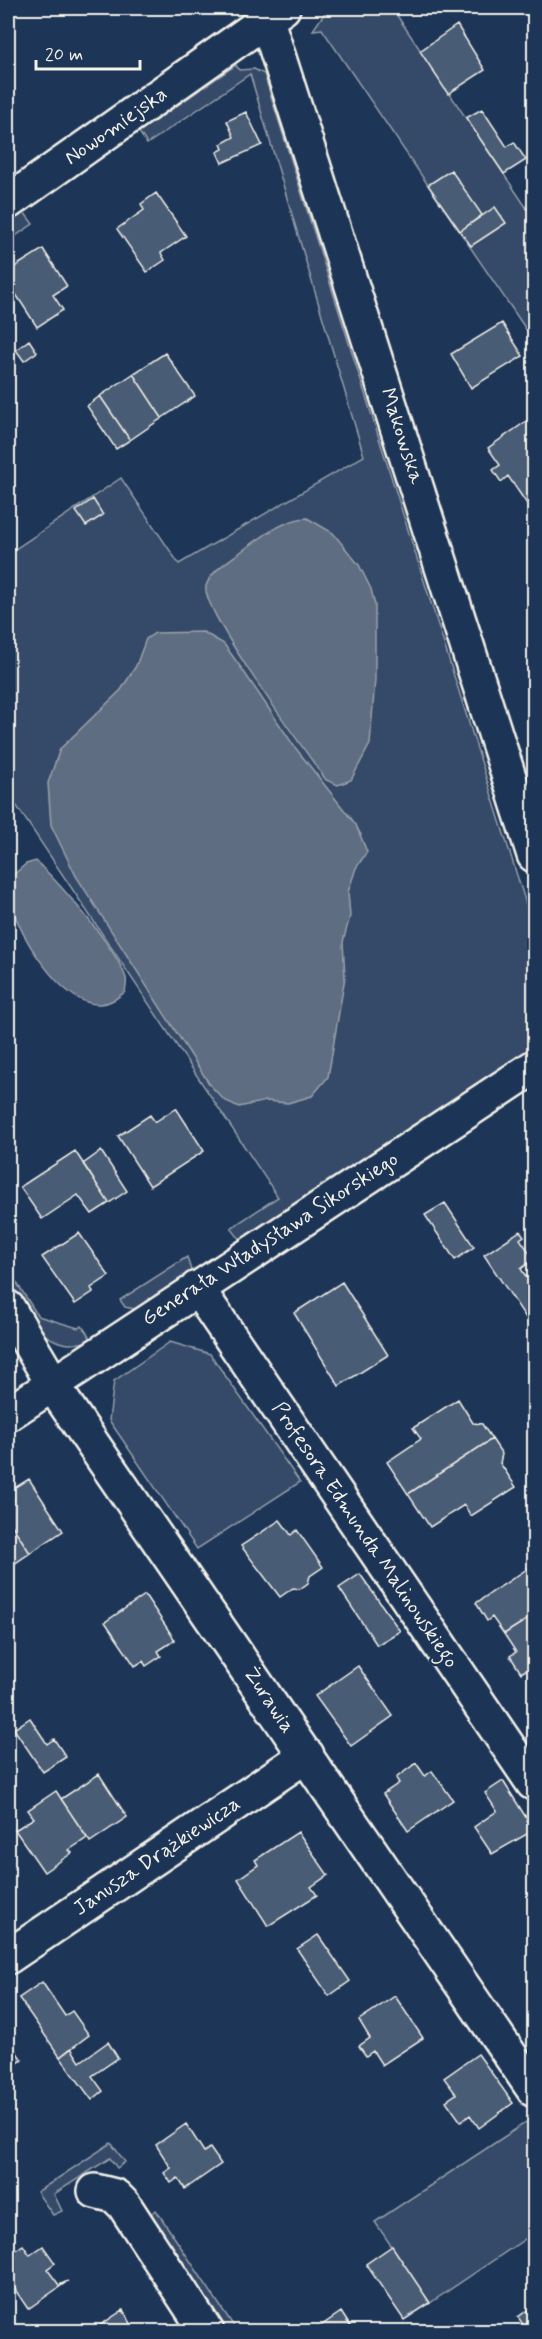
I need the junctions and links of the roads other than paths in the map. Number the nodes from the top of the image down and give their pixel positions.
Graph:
1 (271, 11) edge
2 (8, 202) edge
3 (534, 855) edge
4 (534, 1067) edge
5 (196, 1288) junction
6 (8, 1308) edge
7 (52, 1382) junction
8 (8, 1414) edge
9 (307, 1755) junction
10 (533, 1783) edge
11 (8, 1957) edge
12 (534, 2090) edge
13 (95, 2191) dead end
14 (207, 2331) edge

1 - 2 street, Nowomiejska
1 - 3 street, Makowska
4 - 5 street, Generała Władysława Sikorskiego
5 - 7 street, Generała Władysława Sikorskiego
5 - 10 street, Profesora Edmunda Malinowskiego
6 - 7 street, Żurawia
7 - 8 street, Generała Władysława Sikorskiego
7 - 9 street, Żurawia
9 - 11 street, Janusza Drążkiewicza
9 - 12 street, Żurawia
13 - 14 street

